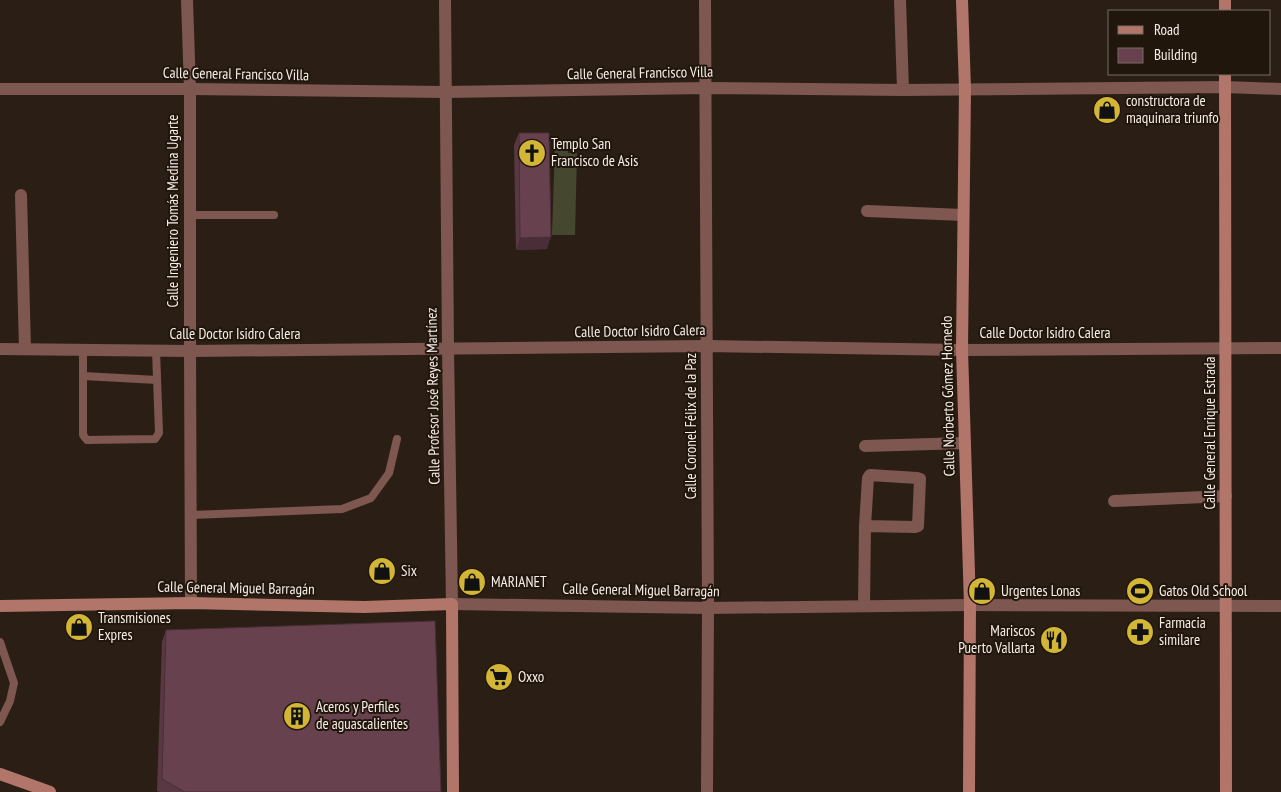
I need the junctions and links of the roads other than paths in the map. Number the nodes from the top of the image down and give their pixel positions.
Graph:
1 (187, 0) edge
2 (445, 0) edge
3 (706, 0) edge
4 (900, 0) edge
5 (962, 0) edge
6 (1226, 80) edge
7 (706, 88) junction
8 (0, 89) edge
9 (190, 89) junction
10 (965, 89) junction
11 (1281, 89) edge
12 (904, 90) junction
13 (446, 92) junction
14 (21, 196) dead end
15 (867, 212) dead end
16 (963, 214) junction
17 (274, 215) dead end
18 (190, 216) junction
19 (706, 346) junction
20 (1226, 348) junction
21 (1281, 348) edge
22 (0, 349) edge
23 (25, 349) junction
24 (448, 349) junction
25 (84, 350) junction
26 (156, 350) junction
27 (962, 350) junction
28 (190, 351) junction
29 (84, 376) junction
30 (157, 380) junction
31 (397, 439) dead end
32 (965, 443) junction
33 (865, 446) dead end
34 (1226, 496) junction
35 (1114, 501) dead end
36 (191, 515) junction
37 (865, 526) junction
38 (191, 603) junction
39 (452, 604) junction
40 (970, 604) junction
41 (0, 606) edge
42 (864, 606) junction
43 (1281, 606) edge
44 (1226, 607) junction
45 (708, 608) junction
46 (0, 642) edge
47 (0, 722) edge
48 (0, 774) edge
49 (50, 792) edge
50 (453, 792) edge
51 (706, 792) edge
52 (969, 792) edge
53 (1226, 792) edge

1 - 9 street, Calle Ingeniero Tomás Medina Ugarte
2 - 13 street, Calle Profesor José Reyes Martínez
3 - 7 street, Calle Coronel Félix de la Paz
4 - 12 street
5 - 10 main road, Calle Norberto Gómez Hornedo
6 - 10 street, Calle General Francisco Villa
6 - 11 street, Calle General Francisco Villa
6 - 20 main road, Calle General Enrique Estrada
7 - 12 street, Calle General Francisco Villa
7 - 13 street, Calle General Francisco Villa
7 - 19 street, Calle Coronel Félix de la Paz
8 - 9 street, Calle General Francisco Villa
9 - 13 street, Calle General Francisco Villa
9 - 18 street, Calle Ingeniero Tomás Medina Ugarte
10 - 12 street, Calle General Francisco Villa
10 - 16 main road, Calle Norberto Gómez Hornedo
13 - 24 street, Calle Profesor José Reyes Martínez
14 - 23 street
15 - 16 street
16 - 27 main road, Calle Norberto Gómez Hornedo
17 - 18 lane
18 - 28 street, Calle Ingeniero Tomás Medina Ugarte
19 - 24 street, Calle Doctor Isidro Calera
19 - 27 street, Calle Doctor Isidro Calera
19 - 45 street, Calle Coronel Félix de la Paz
20 - 21 street, Calle Doctor Isidro Calera
20 - 27 street, Calle Doctor Isidro Calera
20 - 34 main road, Calle General Enrique Estrada
22 - 23 street, Calle Doctor Isidro Calera
23 - 25 street, Calle Doctor Isidro Calera
24 - 28 street, Calle Doctor Isidro Calera
24 - 39 street, Calle Profesor José Reyes Martínez
25 - 26 street, Calle Doctor Isidro Calera
25 - 29 lane
26 - 28 street, Calle Doctor Isidro Calera
26 - 30 lane
27 - 32 main road, Calle Norberto Gómez Hornedo
28 - 36 street, Calle Ingeniero Tomás Medina Ugarte
29 - 30 lane
29 - 30 lane
31 - 36 lane
32 - 33 street
32 - 40 main road, Calle Norberto Gómez Hornedo
34 - 35 street
34 - 44 main road, Calle General Enrique Estrada
36 - 38 street, Calle Ingeniero Tomás Medina Ugarte
37 - 37 street
37 - 42 street
38 - 39 main road, Calle General Miguel Barragán
38 - 41 main road, Calle General Miguel Barragán
39 - 45 street, Calle General Miguel Barragán
39 - 50 main road, Calle Profesor José Reyes Martínez
40 - 42 street, Calle General Miguel Barragán
40 - 44 street, Calle General Miguel Barragán
40 - 52 main road, Calle Norberto Gómez Hornedo
42 - 45 street, Calle General Miguel Barragán
43 - 44 street, Calle General Miguel Barragán
44 - 53 main road, Calle General Enrique Estrada
45 - 51 street, Calle Coronel Félix de la Paz
46 - 47 lane
48 - 49 main road

